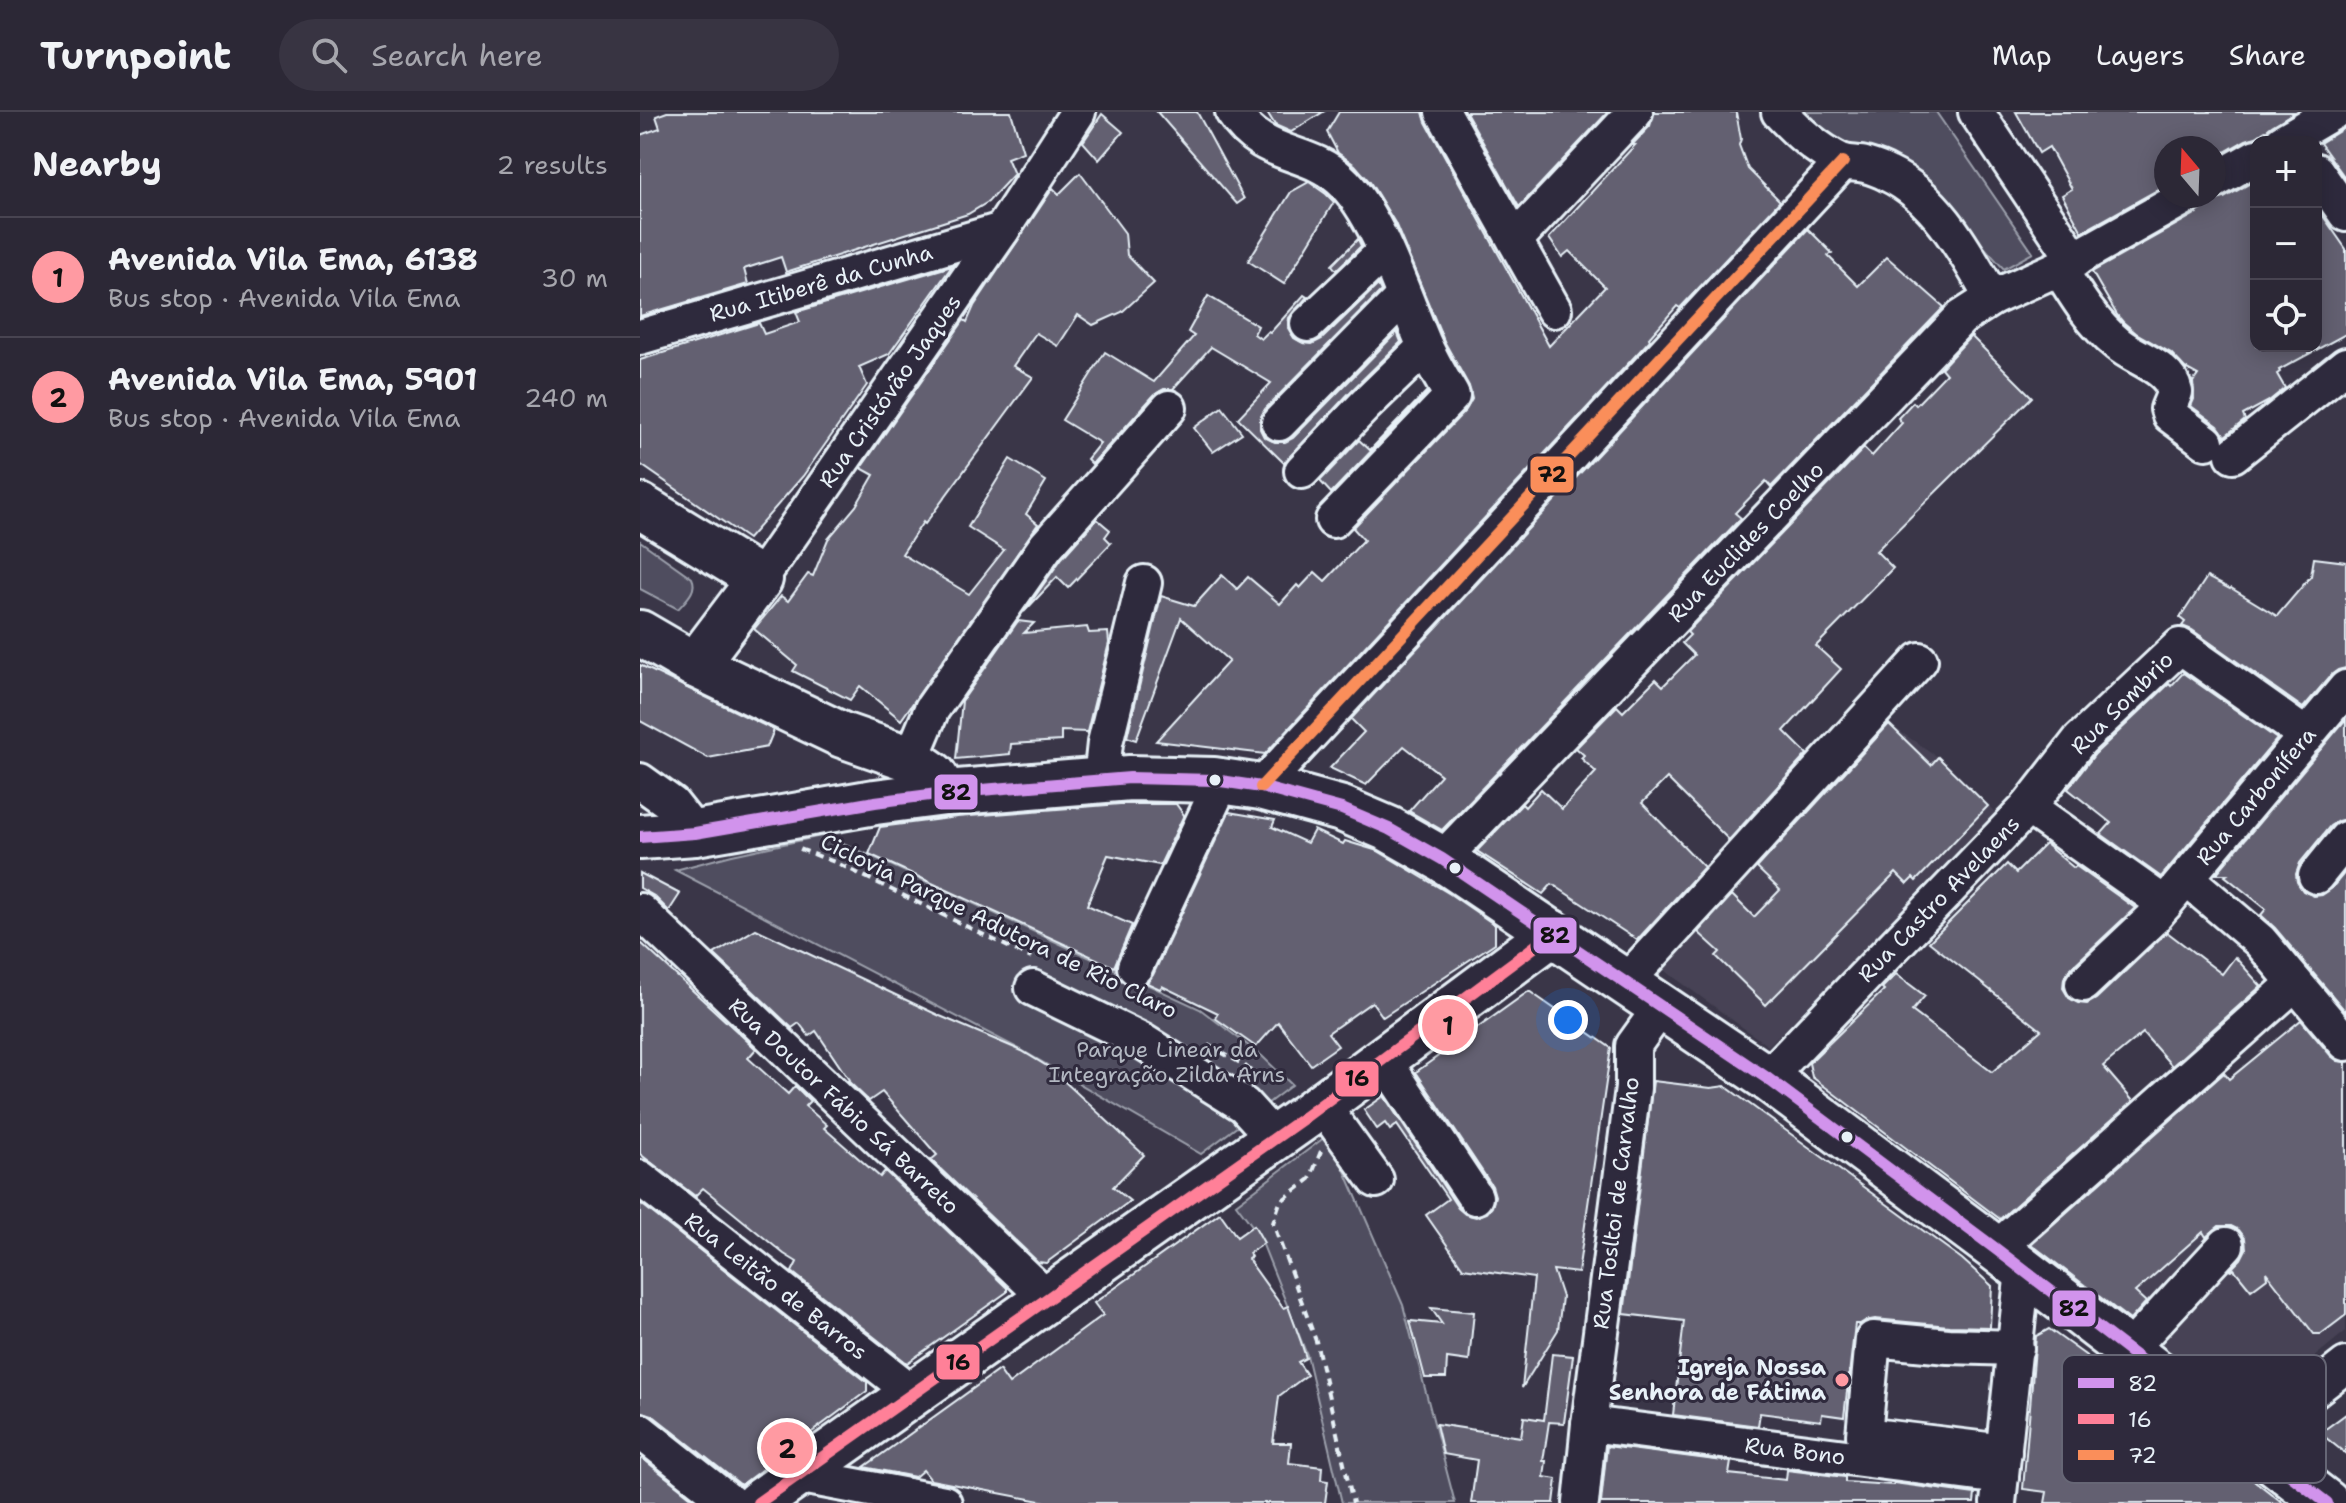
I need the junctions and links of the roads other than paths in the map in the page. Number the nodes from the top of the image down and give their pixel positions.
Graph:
1 (1233, 112) edge
2 (1443, 112) edge
3 (1635, 112) edge
4 (1779, 112) edge
5 (1976, 112) edge
6 (2333, 112) edge
7 (1067, 118) edge
8 (2297, 136) edge
9 (2250, 160) edge
10 (1843, 162) junction
11 (2226, 174) edge
12 (2322, 180) edge
13 (2166, 208) edge
14 (2346, 214) edge
15 (1002, 230) junction
16 (1515, 240) junction
17 (1385, 251) junction
18 (2067, 264) junction
19 (1404, 296) junction
20 (1992, 298) junction
21 (1554, 310) dead end
22 (1308, 324) dead end
23 (640, 337) edge
24 (1425, 347) junction
25 (2346, 365) edge
26 (1169, 408) dead end
27 (1279, 423) dead end
28 (1302, 471) dead end
29 (640, 506) edge
30 (1333, 520) dead end
31 (760, 579) junction
32 (1144, 583) dead end
33 (640, 633) edge
34 (1920, 660) dead end
35 (695, 665) junction
36 (2346, 688) edge
37 (842, 735) junction
38 (2307, 736) junction
39 (911, 759) junction
40 (1101, 780) junction
41 (641, 781) edge
42 (1241, 784) junction
43 (945, 793) junction
44 (875, 802) junction
45 (2028, 807) junction
46 (695, 833) junction
47 (640, 837) edge
48 (2346, 839) edge
49 (1442, 859) junction
50 (2316, 876) dead end
51 (2176, 891) junction
52 (640, 911) edge
53 (1553, 933) junction
54 (1135, 967) dead end
55 (1033, 973) road end
56 (1626, 982) junction
57 (2295, 983) junction
58 (2083, 984) dead end
59 (1661, 1007) junction
60 (2346, 1043) edge
61 (1383, 1059) junction
62 (1767, 1078) junction
63 (1301, 1120) junction
64 (640, 1178) edge
65 (1376, 1180) dead end
66 (1475, 1197) dead end
67 (2226, 1245) dead end
68 (2009, 1259) junction
69 (1049, 1300) junction
70 (2016, 1348) junction
71 (2129, 1350) junction
72 (2135, 1355) edge
73 (2346, 1365) edge
74 (2326, 1381) edge
75 (913, 1393) junction
76 (1589, 1424) junction
77 (640, 1431) edge
78 (1863, 1447) junction
79 (797, 1475) junction
80 (2001, 1477) edge
81 (2303, 1483) edge
82 (2322, 1497) edge
83 (731, 1503) edge
84 (758, 1503) edge
85 (944, 1503) edge
86 (1581, 1503) edge

1 - 17 street
2 - 16 street
3 - 16 street
4 - 10 street
5 - 18 street
6 - 8 street
7 - 15 street, Rua Cristóvão Jaques
9 - 11 street
10 - 20 street
10 - 42 street
12 - 14 street
13 - 18 street, Rua Euclides Coelho
15 - 23 street, Rua Itiberê da Cunha
15 - 31 street, Rua Cristóvão Jaques
16 - 21 street
17 - 19 street
17 - 22 street
18 - 20 street, Rua Euclides Coelho
18 - 25 street
19 - 24 street
19 - 27 street
20 - 49 street, Rua Euclides Coelho
24 - 28 street
24 - 30 street
26 - 39 street
29 - 31 main road
31 - 35 main road, Rua Cristóvão Jaques
32 - 40 street
33 - 35 main road
34 - 56 street
35 - 37 main road
36 - 38 street, Rua Carbonífera
37 - 39 main road
37 - 44 main road
38 - 45 street, Rua Sombrio
38 - 51 street, Rua Carbonífera
39 - 43 main road
40 - 42 main road
40 - 43 main road
41 - 46 street
41 - 47 street
42 - 49 main road
42 - 54 street
43 - 44 main road
44 - 46 main road
45 - 51 street, Rua Castro Avelaens
45 - 62 street, Rua Castro Avelaens
46 - 47 main road
48 - 50 street
49 - 53 main road
51 - 57 street, Rua Castro Avelaens
51 - 58 street, Rua Carbonífera
52 - 69 street, Rua Doutor Fábio Sá Barreto
53 - 56 main road
53 - 61 main road
55 - 63 street
56 - 59 main road
57 - 60 street, Rua Castro Avelaens
57 - 68 street
59 - 62 main road
59 - 76 street, Rua Tosltoi de Carvalho
61 - 63 main road
61 - 66 street
62 - 68 main road
63 - 65 street
63 - 69 main road
64 - 75 street, Rua Leitão de Barros
67 - 71 street
68 - 70 street
68 - 71 main road
69 - 75 main road
70 - 78 street
70 - 80 street
71 - 72 main road
73 - 74 street
75 - 79 main road
76 - 78 street, Rua Bono
76 - 86 street, Rua Tosltoi de Carvalho
77 - 83 street
78 - 80 street, Rua Bono
79 - 84 main road
79 - 85 street
81 - 82 main road

